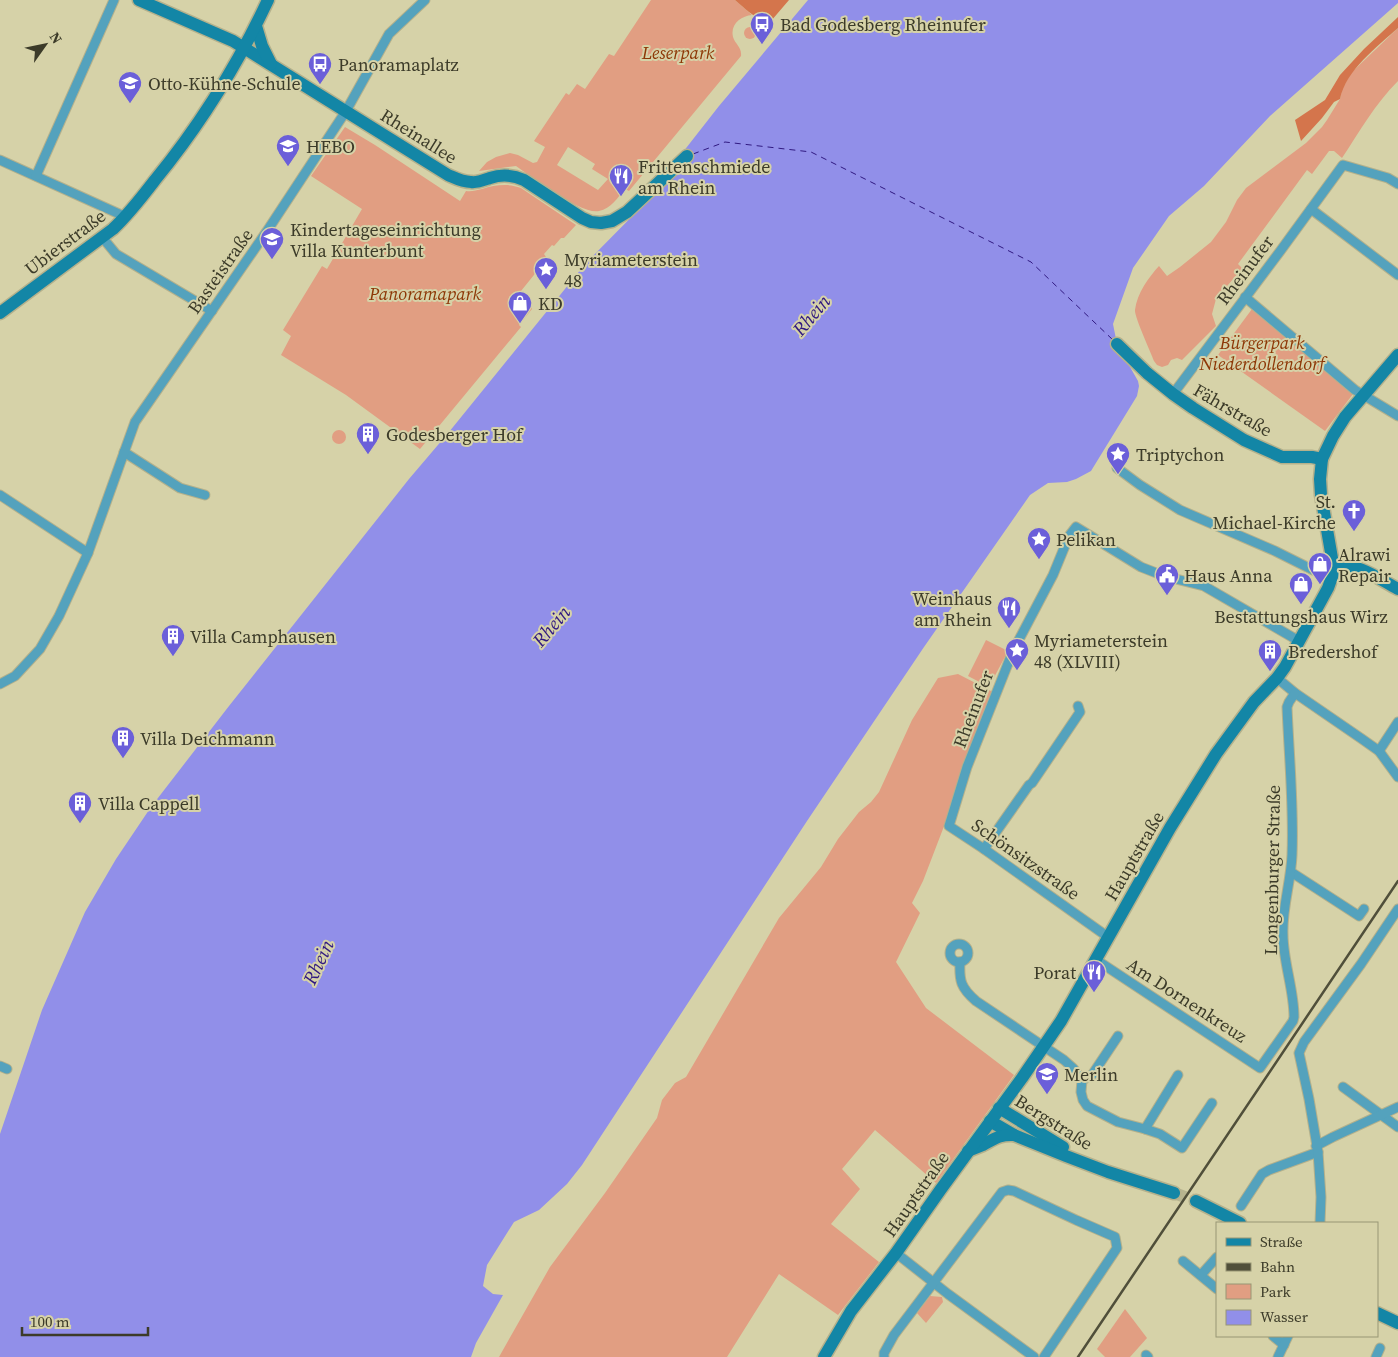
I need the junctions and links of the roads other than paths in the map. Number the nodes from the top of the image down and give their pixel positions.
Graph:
1 (114, 0) edge
2 (139, 0) edge
3 (268, 0) edge
4 (425, 0) edge
5 (256, 26) junction
6 (245, 48) junction
7 (271, 64) junction
8 (346, 111) junction
9 (687, 156) dead end
10 (0, 160) edge
11 (36, 176) junction
12 (1398, 184) edge
13 (1311, 208) junction
14 (126, 217) junction
15 (102, 238) junction
16 (1398, 275) edge
17 (1245, 297) junction
18 (212, 311) junction
19 (0, 313) edge
20 (1117, 344) dead end
21 (1398, 355) edge
22 (1173, 394) junction
23 (1364, 395) junction
24 (1398, 416) edge
25 (124, 452) junction
26 (1322, 459) junction
27 (1117, 468) dead end
28 (0, 495) edge
29 (205, 495) dead end
30 (88, 553) junction
31 (1333, 569) junction
32 (1398, 589) edge
33 (1299, 641) junction
34 (1277, 678) junction
35 (0, 684) edge
36 (1295, 693) junction
37 (1078, 706) dead end
38 (1398, 722) edge
39 (1379, 751) junction
40 (1398, 777) edge
41 (949, 826) joint
42 (984, 848) junction
43 (1291, 872) junction
44 (1364, 909) dead end
45 (1398, 910) edge
46 (1108, 937) junction
47 (1096, 959) junction
48 (960, 962) dead end
49 (1118, 1036) dead end
50 (1044, 1047) junction
51 (1260, 1068) joint
52 (1178, 1075) dead end
53 (1082, 1080) junction
54 (1344, 1087) dead end
55 (1212, 1103) dead end
56 (1398, 1107) edge
57 (1000, 1108) junction
58 (1381, 1115) junction
59 (990, 1121) junction
60 (1398, 1127) edge
61 (1145, 1129) junction
62 (1014, 1135) junction
63 (1317, 1149) junction
64 (968, 1151) junction
65 (1090, 1165) junction
66 (1174, 1193) tunnel mouth
67 (1196, 1201) tunnel mouth
68 (1240, 1206) dead end
69 (1238, 1222) edge
70 (1320, 1222) edge
71 (896, 1253) junction
72 (1216, 1258) edge
73 (1183, 1261) dead end
74 (1201, 1275) junction
75 (934, 1283) junction
76 (1216, 1288) edge
77 (1378, 1313) edge
78 (1398, 1323) edge
79 (1274, 1337) edge
80 (1288, 1337) edge
81 (1284, 1345) junction
82 (1380, 1348) dead end
83 (824, 1357) edge
84 (884, 1357) edge
85 (1034, 1357) edge
86 (1044, 1357) edge
87 (1278, 1357) edge
88 (1376, 1357) edge

1 - 11 street
2 - 6 main road, Rheinallee
3 - 5 main road
4 - 8 street, Basteistraße
5 - 6 main road
5 - 7 main road
6 - 7 main road, Rheinallee
6 - 14 main road, Ubierstraße
7 - 8 main road, Rheinallee
8 - 9 main road, Rheinallee
8 - 18 street, Basteistraße
10 - 11 street
11 - 14 street
12 - 13 street, Rheinufer
13 - 16 street
13 - 17 street, Rheinufer
14 - 15 main road, Ubierstraße
15 - 18 street
15 - 19 main road, Ubierstraße
17 - 22 street, Rheinufer
17 - 23 street
18 - 25 street, Basteistraße
20 - 22 main road, Fährstraße
21 - 23 main road
22 - 26 main road, Fährstraße
23 - 24 street
23 - 26 main road
25 - 29 street
25 - 30 street, Basteistraße
26 - 31 main road
27 - 31 street
28 - 30 street
30 - 35 street, Basteistraße
31 - 32 main road
31 - 33 main road, Hauptstraße
33 - 34 main road, Hauptstraße
33 - 41 street, Rheinufer
34 - 36 street
34 - 46 main road, Hauptstraße
36 - 39 street
36 - 43 street, Longenburger Straße
37 - 42 street
38 - 39 street
39 - 40 street
41 - 42 street, Schönsitzstraße
42 - 46 street, Schönsitzstraße
43 - 44 street
43 - 51 street, Longenburger Straße
45 - 63 street
46 - 47 main road, Hauptstraße
47 - 50 main road, Hauptstraße
47 - 51 street, Am Dornenkreuz
48 - 50 street
49 - 53 street
50 - 53 street
50 - 57 main road, Hauptstraße
52 - 61 street
53 - 61 street
54 - 58 street
55 - 61 street
56 - 58 street
57 - 59 main road, Hauptstraße
57 - 65 main road, Bergstraße
58 - 60 street
58 - 63 street
59 - 62 main road, Bergstraße
59 - 64 main road, Hauptstraße
62 - 64 main road, Bergstraße
62 - 65 main road, Bergstraße
63 - 68 street
63 - 70 street
64 - 71 main road, Hauptstraße
65 - 66 main road, Bergstraße
67 - 69 main road
71 - 75 street
71 - 83 main road, Hauptstraße
72 - 74 street
73 - 74 street
74 - 76 street
75 - 84 street
75 - 85 street
75 - 86 street
77 - 78 main road
79 - 81 street
80 - 81 street
81 - 87 street
82 - 88 street

